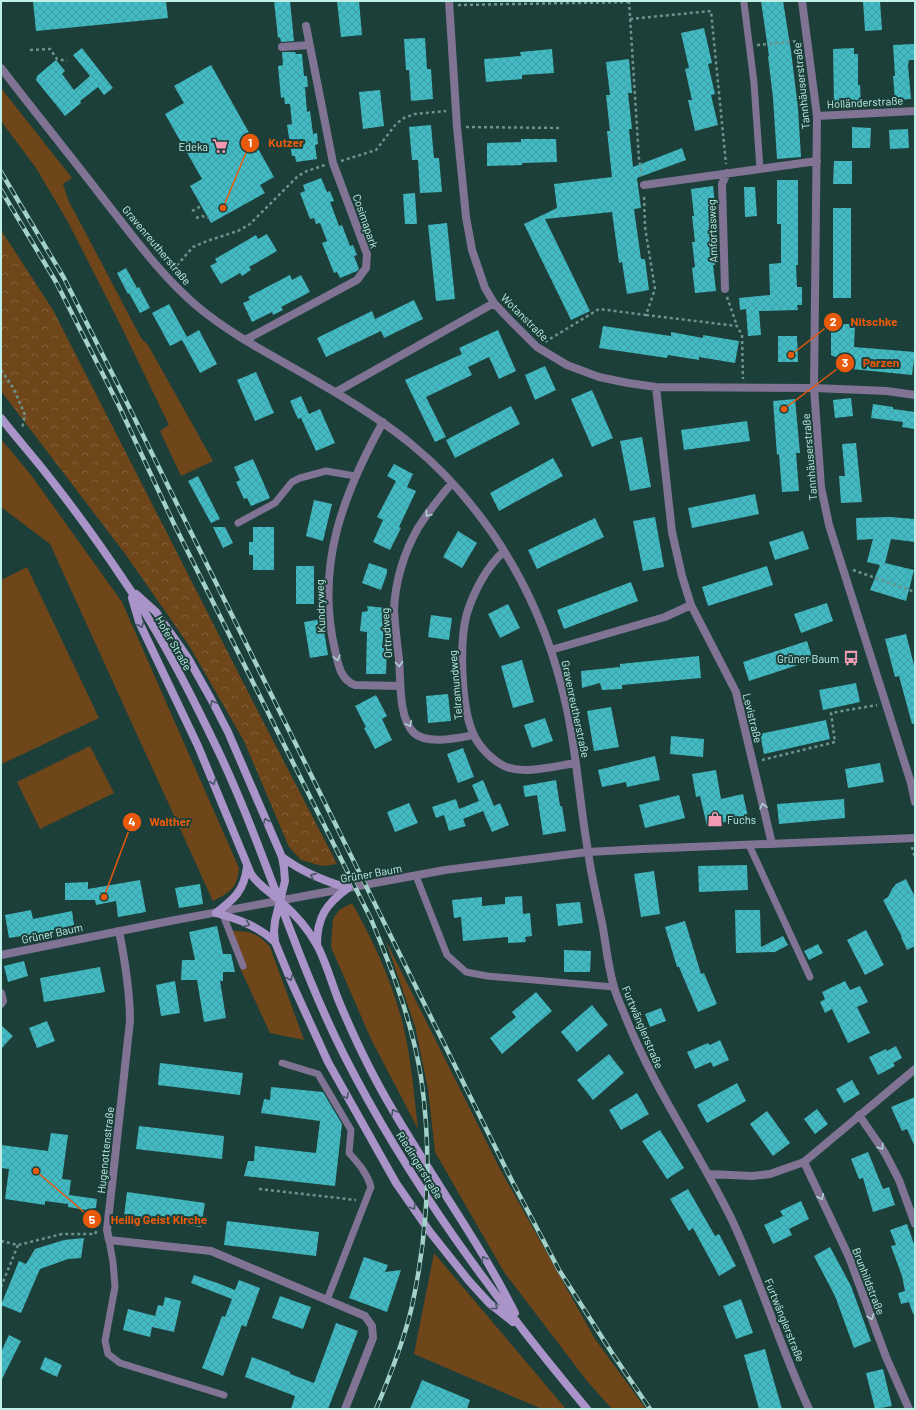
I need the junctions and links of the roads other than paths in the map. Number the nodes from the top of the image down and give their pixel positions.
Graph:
1 (802, 1) edge
2 (449, 3) edge
3 (744, 3) dead end
4 (306, 26) dead end
5 (309, 45) junction
6 (282, 47) dead end
7 (1, 68) edge
8 (915, 111) edge
9 (817, 116) junction
10 (817, 161) junction
11 (760, 169) junction
12 (727, 173) junction
13 (644, 184) road end
14 (725, 289) road end
15 (494, 303) junction
16 (245, 340) junction
17 (656, 387) junction
18 (814, 388) junction
19 (336, 392) junction
20 (915, 395) edge
21 (1, 418) edge
22 (383, 422) junction
23 (355, 476) junction
24 (452, 483) junction
25 (238, 523) dead end
26 (504, 551) junction
27 (129, 588) junction
28 (691, 605) junction
29 (551, 650) junction
30 (400, 686) junction
31 (474, 735) junction
32 (576, 763) junction
33 (915, 802) edge
34 (915, 838) edge
35 (772, 844) junction
36 (749, 845) junction
37 (588, 852) junction
38 (282, 857) junction
39 (247, 867) junction
40 (416, 876) junction
41 (348, 888) junction
42 (281, 903) junction
43 (219, 914) junction
44 (119, 931) junction
45 (275, 942) junction
46 (317, 946) junction
47 (1, 955) edge
48 (243, 966) dead end
49 (810, 977) dead end
50 (614, 986) junction
51 (1, 993) edge
52 (1, 1004) edge
53 (282, 1063) dead end
54 (914, 1073) edge
55 (859, 1115) junction
56 (804, 1162) junction
57 (709, 1174) junction
58 (915, 1224) edge
59 (109, 1240) junction
60 (327, 1300) junction
61 (523, 1330) junction
62 (224, 1395) dead end
63 (345, 1409) edge
64 (587, 1409) edge
65 (809, 1409) edge
66 (909, 1409) edge

1 - 9 street, Tannhäuserstraße
2 - 15 street, Wotanstraße
3 - 11 lane
4 - 5 street, Cosimapark
5 - 6 street
5 - 16 street, Cosimapark
7 - 16 street, Gravenreutherstraße
8 - 9 street, Holländerstraße
9 - 10 street, Tannhäuserstraße
10 - 11 street
10 - 18 street, Tannhäuserstraße
11 - 12 street
12 - 13 street
12 - 14 street, Amfortasweg
15 - 17 street, Wotanstraße
15 - 19 street
16 - 19 street, Gravenreutherstraße
17 - 18 street, Wotanstraße
17 - 28 street, Levistraße
18 - 20 street, Wotanstraße
18 - 33 street, Tannhäuserstraße
19 - 22 street, Gravenreutherstraße
21 - 27 main road, Hofer Straße
22 - 23 street, Kundryweg
22 - 24 street, Gravenreutherstraße
23 - 25 lane
23 -> 30 street, Kundryweg
24 - 26 street, Gravenreutherstraße
24 -> 30 street, Ortrudweg
26 - 29 street, Gravenreutherstraße
26 - 31 street, Telramundweg
38 -> 27 main road
27 -> 39 main road
27 - 42 main road, Hofer Straße
28 - 29 street
35 -> 28 street, Levistraße
29 - 32 street, Gravenreutherstraße
30 -> 31 street, Ortrudweg
31 - 32 street, Telramundweg
32 - 37 street, Gravenreutherstraße
34 - 35 street, Grüner Baum
35 - 36 street, Grüner Baum
36 - 37 street, Grüner Baum
36 - 49 lane
37 - 40 street, Grüner Baum
37 - 50 street, Furtwänglerstraße
41 -> 38 main road
38 - 42 main road
39 - 42 main road
39 - 43 main road
40 - 41 street, Grüner Baum
40 - 50 lane
41 - 42 street, Grüner Baum
41 - 46 main road
42 - 43 street, Grüner Baum
42 - 45 main road
42 - 46 main road
42 - 61 main road, Riedingerstraße
43 - 44 street, Grüner Baum
43 -> 45 main road
43 - 48 lane
44 - 47 street, Grüner Baum
44 - 59 street, Hugenottenstraße
45 -> 61 main road
61 -> 46 main road
50 - 57 street, Furtwänglerstraße
51 - 52 street
53 - 60 lane
54 - 55 street
55 - 56 street
55 -> 58 street
56 - 57 street
56 -> 66 street, Brunhildstraße
57 - 65 street, Furtwänglerstraße
59 - 60 street
59 - 62 lane
60 - 63 street
61 - 64 main road, Riedingerstraße

